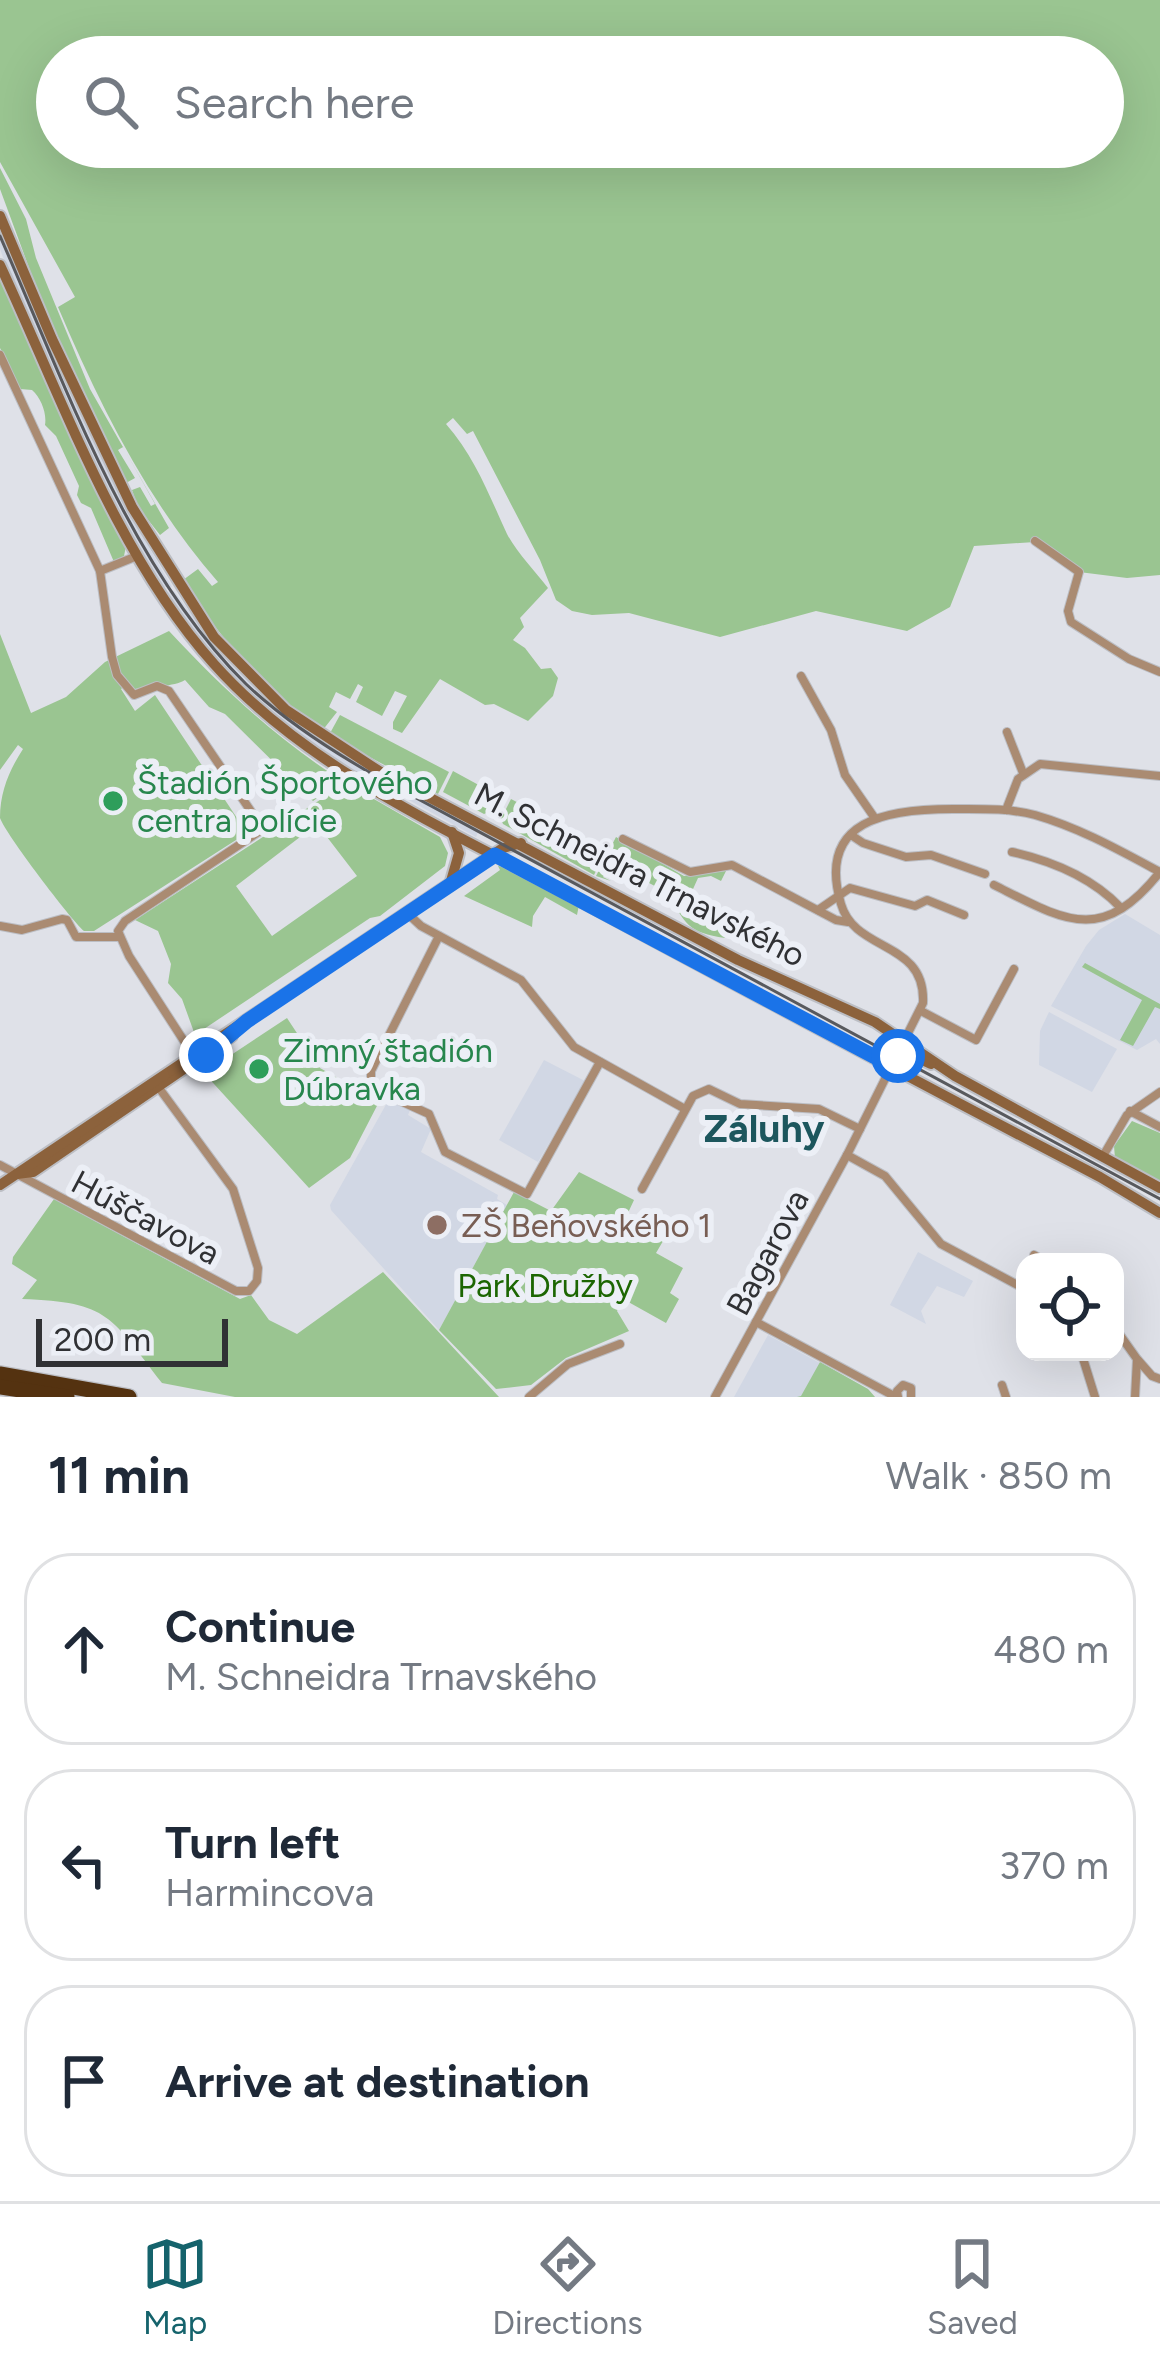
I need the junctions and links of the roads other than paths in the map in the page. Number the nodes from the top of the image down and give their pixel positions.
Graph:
1 (0, 216) edge
2 (0, 265) edge
3 (0, 356) edge
4 (1035, 542) dead end
5 (137, 556) junction
6 (100, 571) junction
7 (1160, 672) edge
8 (801, 676) dead end
9 (1007, 732) dead end
10 (1023, 773) junction
11 (1160, 776) edge
12 (1006, 811) junction
13 (874, 817) junction
14 (493, 829) junction
15 (452, 832) junction
16 (851, 835) junction
17 (623, 838) dead end
18 (521, 843) junction
19 (1012, 852) dead end
20 (495, 855) junction
21 (1160, 872) edge
22 (985, 874) dead end
23 (449, 884) junction
24 (994, 885) dead end
25 (838, 896) junction
26 (1120, 907) junction
27 (818, 910) junction
28 (407, 913) junction
29 (964, 915) dead end
30 (849, 922) junction
31 (0, 926) edge
32 (439, 936) junction
33 (118, 938) junction
34 (1015, 969) dead end
35 (921, 1011) junction
36 (906, 1041) junction
37 (194, 1058) junction
38 (896, 1060) junction
39 (600, 1062) junction
40 (956, 1076) junction
41 (159, 1088) junction
42 (1160, 1092) edge
43 (685, 1109) junction
44 (1130, 1111) junction
45 (1160, 1127) edge
46 (860, 1129) junction
47 (847, 1155) junction
48 (1103, 1156) junction
49 (46, 1163) junction
50 (0, 1166) edge
51 (16, 1174) junction
52 (0, 1185) edge
53 (1160, 1188) edge
54 (43, 1189) junction
55 (642, 1189) dead end
56 (1160, 1213) edge
57 (1016, 1284) edge
58 (756, 1322) junction
59 (1124, 1341) edge
60 (620, 1344) dead end
61 (1137, 1359) junction
62 (1084, 1361) edge
63 (1, 1377) edge
64 (1160, 1378) edge
65 (1002, 1385) dead end
66 (68, 1397) edge
67 (129, 1397) edge
68 (529, 1397) edge
69 (716, 1397) edge
70 (897, 1397) edge
71 (911, 1397) edge
72 (1006, 1397) edge
73 (1095, 1397) edge
74 (1135, 1397) edge

1 - 14 main road, M. Schneidra Trnavského
2 - 5 main road, M. Schneidra Trnavského
3 - 6 street
4 - 7 street
5 - 6 street
5 - 15 main road, M. Schneidra Trnavského
6 - 33 street
8 - 13 street
9 - 10 street
10 - 11 street
10 - 12 street
12 - 13 street
12 - 21 street
13 - 16 street
14 - 18 main road, M. Schneidra Trnavského
14 - 20 main road
15 - 20 main road, M. Schneidra Trnavského
15 - 23 main road
16 - 22 street
16 - 25 street
17 - 27 street
18 - 20 main road
18 - 36 main road, M. Schneidra Trnavského
19 - 26 street
20 - 23 main road
20 - 38 main road, M. Schneidra Trnavského
21 - 26 street
23 - 28 main road
24 - 26 street
25 - 27 street
25 - 29 street
25 - 30 street
27 - 30 street
28 - 32 street
28 - 37 main road
30 - 35 street
31 - 33 street
32 - 39 street
32 - 39 street
33 - 37 street
34 - 35 street
35 - 36 street, Bagarova
36 - 38 street, Bagarova
36 - 40 main road, M. Schneidra Trnavského
37 - 41 main road
37 - 51 main road
38 - 40 main road
38 - 46 street, Bagarova
38 - 56 main road, M. Schneidra Trnavského
39 - 43 street
40 - 48 main road, M. Schneidra Trnavského
41 - 49 main road
41 - 54 street, Húščavova
42 - 44 street
43 - 46 street
43 - 55 street
44 - 45 street
44 - 48 street
46 - 47 street, Bagarova
47 - 57 street
47 - 58 street, Bagarova
48 - 53 main road, M. Schneidra Trnavského
49 - 51 main road
49 - 54 street
50 - 51 street, Húščavova
51 - 52 main road
51 - 54 street, Húščavova
58 - 69 street, Bagarova
58 - 70 street
59 - 61 street
60 - 68 street
61 - 64 street
61 - 74 street
62 - 73 street
63 - 66 highway
63 - 67 highway
65 - 72 street
70 - 71 street

